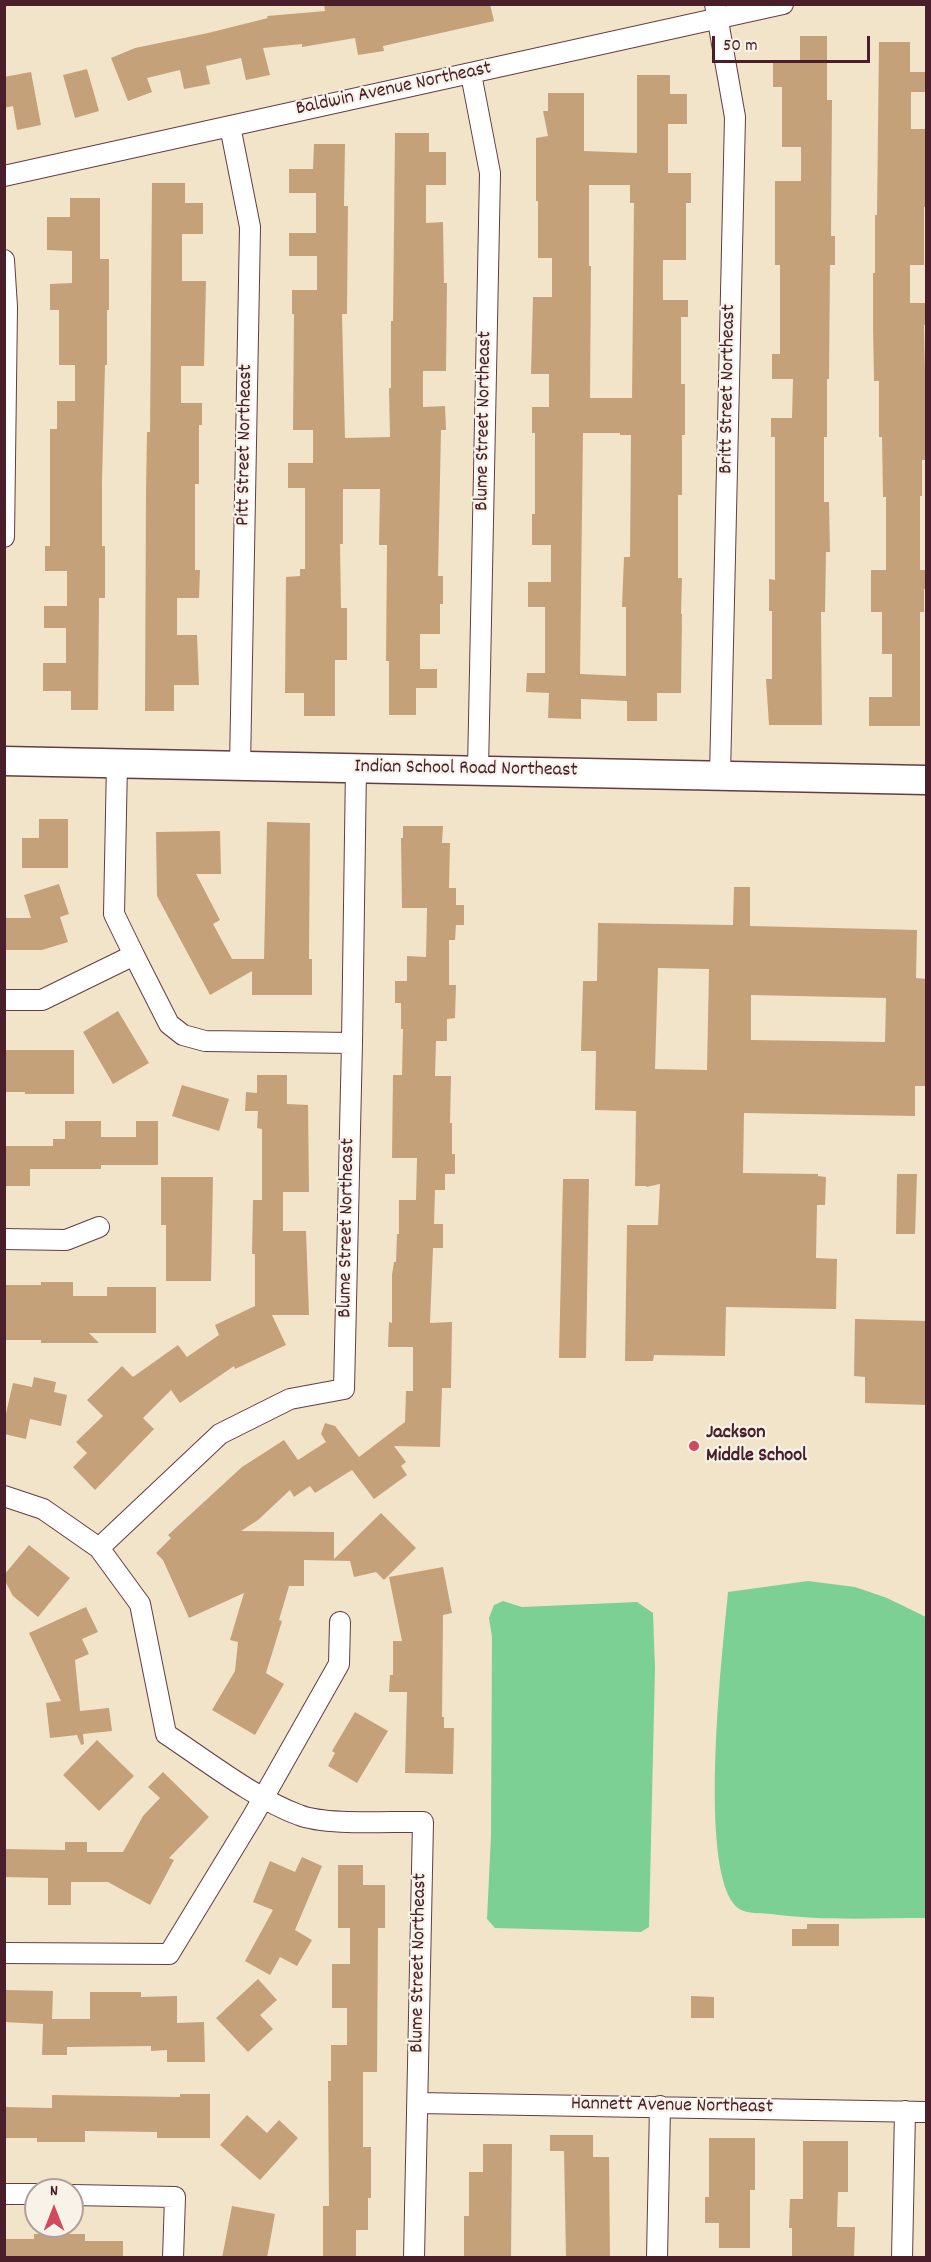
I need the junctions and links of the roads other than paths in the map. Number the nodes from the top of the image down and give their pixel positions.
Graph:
1 (783, 4) edge
2 (716, 11) edge
3 (471, 74) junction
4 (230, 126) junction
5 (4, 176) edge
6 (4, 260) edge
7 (4, 537) edge
8 (4, 761) edge
9 (117, 763) junction
10 (240, 766) junction
11 (356, 768) junction
12 (478, 770) junction
13 (720, 775) junction
14 (927, 780) edge
15 (134, 955) junction
16 (4, 1000) edge
17 (352, 1043) junction
18 (99, 1227) dead end
19 (4, 1239) edge
20 (4, 1496) edge
21 (99, 1548) junction
22 (340, 1622) dead end
23 (264, 1797) junction
24 (4, 1953) edge
25 (418, 2103) junction
26 (660, 2106) junction
27 (905, 2111) junction
28 (927, 2112) edge
29 (4, 2194) edge
30 (24, 2194) edge
31 (84, 2195) edge
32 (173, 2258) edge
33 (414, 2258) edge
34 (657, 2258) edge
35 (902, 2258) edge

1 - 2 street, Baldwin Avenue Northeast
2 - 3 street, Baldwin Avenue Northeast
2 - 13 street, Britt Street Northeast
3 - 4 street, Baldwin Avenue Northeast
3 - 12 street, Blume Street Northeast
4 - 5 street, Baldwin Avenue Northeast
4 - 10 street, Pitt Street Northeast
6 - 7 street
8 - 9 street, Indian School Road Northeast
9 - 10 street, Indian School Road Northeast
9 - 15 street
10 - 11 street, Indian School Road Northeast
11 - 12 street, Indian School Road Northeast
11 - 17 street, Blume Street Northeast
12 - 13 street, Indian School Road Northeast
13 - 14 street, Indian School Road Northeast
15 - 16 street
15 - 17 street
17 - 21 street, Blume Street Northeast
18 - 19 street
20 - 21 street
21 - 23 street
22 - 23 street
23 - 24 street
23 - 25 street, Blume Street Northeast
25 - 26 street, Hannett Avenue Northeast
25 - 33 street, Blume Street Northeast
26 - 27 street, Hannett Avenue Northeast
26 - 34 street
27 - 28 street, Hannett Avenue Northeast
27 - 35 street
29 - 30 street
31 - 32 street

